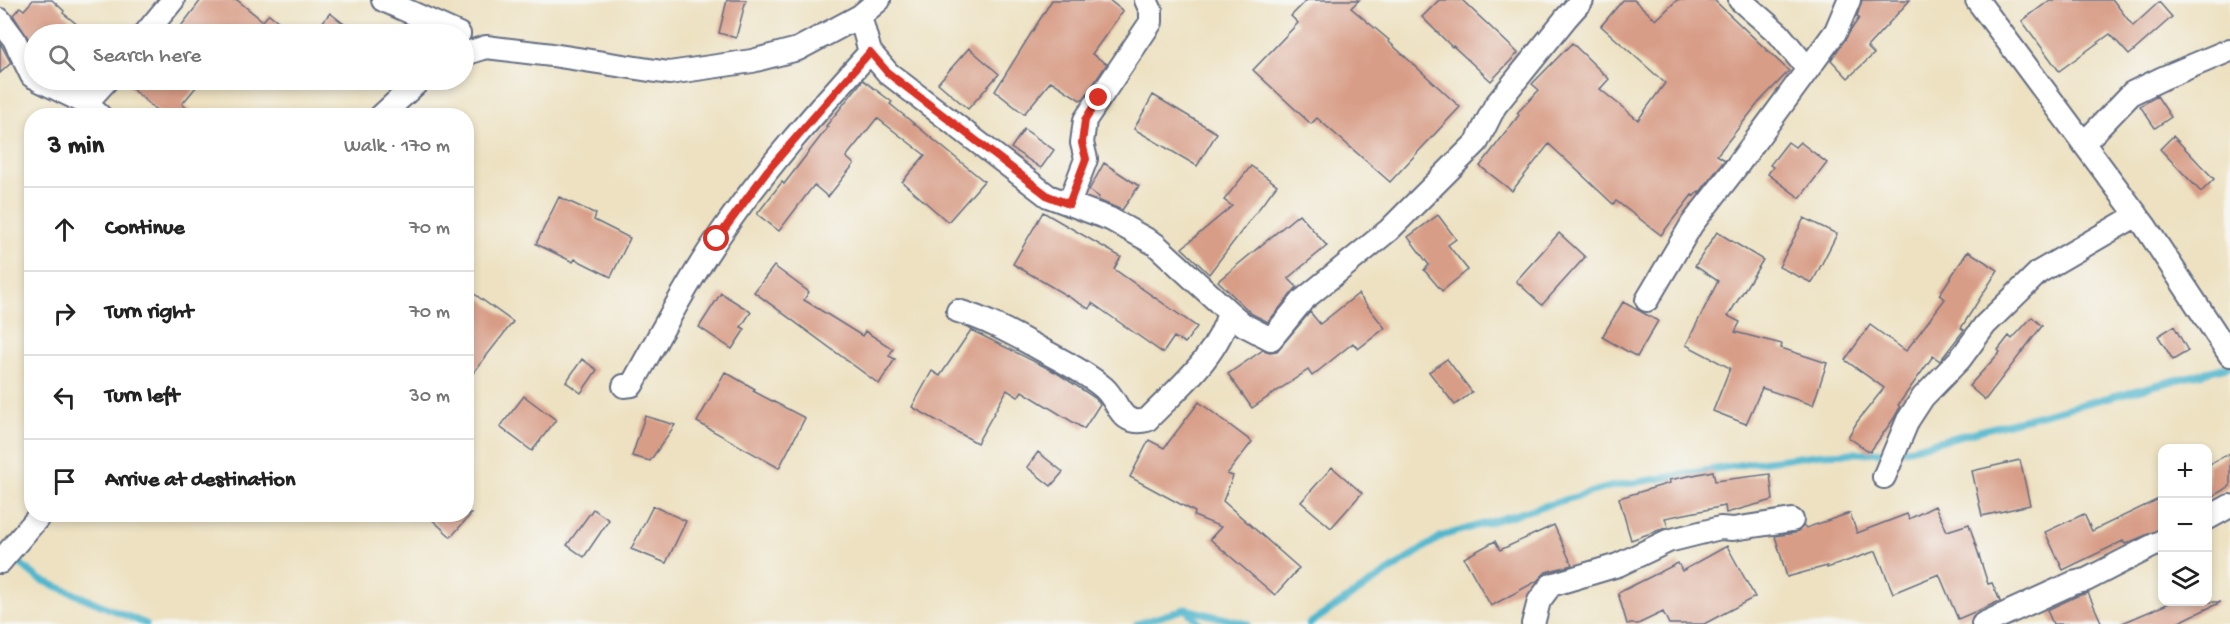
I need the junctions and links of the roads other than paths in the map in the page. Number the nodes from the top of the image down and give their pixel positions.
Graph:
1 (173, 0) edge
2 (383, 0) edge
3 (879, 0) edge
4 (1146, 0) edge
5 (1582, 0) edge
6 (1740, 0) edge
7 (1849, 0) edge
8 (1977, 0) edge
9 (860, 16) junction
10 (0, 20) edge
11 (153, 24) edge
12 (437, 24) edge
13 (474, 42) edge
14 (486, 47) junction
15 (2230, 50) edge
16 (474, 51) edge
17 (870, 52) junction
18 (24, 60) edge
19 (1808, 69) junction
20 (58, 90) edge
21 (102, 90) edge
22 (409, 90) edge
23 (91, 108) edge
24 (93, 108) edge
25 (390, 108) edge
26 (2085, 142) junction
27 (1069, 204) junction
28 (2137, 215) junction
29 (1647, 300) dead end
30 (958, 311) dead end
31 (1229, 312) junction
32 (2230, 355) edge
33 (624, 386) dead end
34 (1884, 477) dead end
35 (2230, 506) edge
36 (2212, 516) edge
37 (1792, 520) dead end
38 (34, 522) edge
39 (2158, 544) edge
40 (0, 562) edge
41 (1533, 624) edge
42 (1983, 624) edge

1 - 11 street
2 - 12 street
3 - 9 street
4 - 27 street
5 - 31 street
6 - 19 street
7 - 19 street
8 - 26 street
9 - 14 street
9 - 17 street
10 - 18 street
13 - 14 street
14 - 16 street
15 - 26 street
17 - 27 street
17 - 33 street
19 - 29 street
20 - 23 street
21 - 24 street
22 - 25 street
26 - 28 street
27 - 31 street
28 - 32 street
28 - 34 street
30 - 31 street
35 - 36 street
37 - 41 street
38 - 40 street
39 - 42 street

